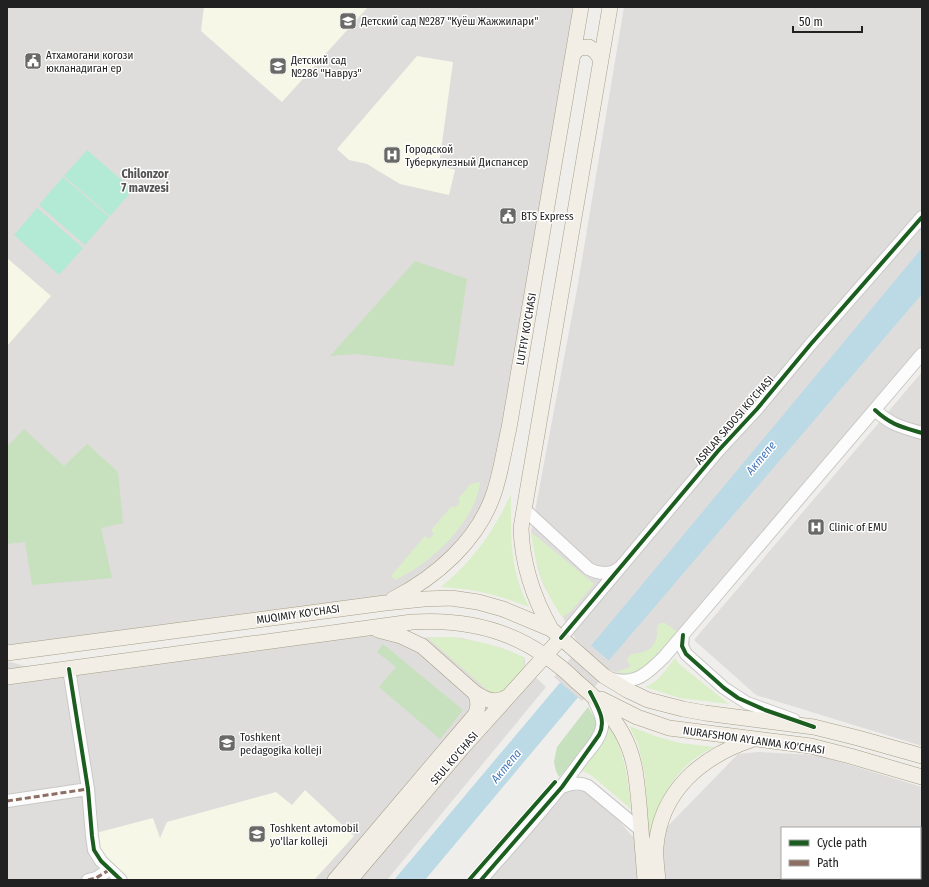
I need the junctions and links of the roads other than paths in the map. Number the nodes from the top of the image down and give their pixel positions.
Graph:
1 (581, 7) edge
2 (610, 7) edge
3 (572, 54) junction
4 (601, 60) junction
5 (922, 217) edge
6 (922, 354) edge
7 (875, 410) junction
8 (922, 433) edge
9 (524, 509) junction
10 (620, 567) junction
11 (385, 603) junction
12 (361, 629) junction
13 (556, 633) junction
14 (683, 635) junction
15 (50, 648) junction
16 (576, 652) joint
17 (7, 653) edge
18 (667, 653) junction
19 (545, 655) junction
20 (688, 657) junction
21 (69, 669) junction
22 (51, 671) junction
23 (604, 676) junction
24 (7, 677) edge
25 (590, 692) junction
26 (475, 693) junction
27 (509, 696) junction
28 (814, 727) junction
29 (753, 739) junction
30 (922, 756) edge
31 (922, 778) edge
32 (562, 787) junction
33 (88, 789) junction
34 (7, 801) edge
35 (642, 831) junction
36 (109, 870) junction
37 (88, 880) edge
38 (121, 880) edge
39 (335, 880) edge
40 (350, 880) edge
41 (481, 880) edge
42 (645, 880) edge
43 (658, 880) edge

1 - 3 main road, LUTFIY KO'CHASI
2 - 4 main road
3 - 4 main road
3 - 11 main road, LUTFIY KO'CHASI
4 - 9 main road
5 - 10 street, ASRLAR SADOSI KO‘CHASI
6 - 7 street
7 - 8 street
7 - 14 street
9 - 10 street
9 - 13 main road
10 - 13 street, ASRLAR SADOSI KO‘CHASI
11 - 13 main road, MUQIMIY KO'CHASI
11 - 15 main road, MUQIMIY KO'CHASI
12 - 19 main road, MUQIMIY KO'CHASI
12 - 21 main road, MUQIMIY KO'CHASI
12 - 26 main road
13 - 16 main road, MUQIMIY KO'CHASI
13 - 19 main road, SEUL KO'CHASI
14 - 18 street
14 - 20 street
15 - 17 main road, MUQIMIY KO'CHASI
15 - 22 main road
16 - 23 main road, NURAFSHON AYLANMA KO'CHASI
18 - 20 street
18 - 23 street
19 - 25 main road, MUQIMIY KO'CHASI
19 - 27 main road, SEUL KO'CHASI
20 - 28 street
21 - 22 main road, MUQIMIY KO'CHASI
21 - 33 street
22 - 24 main road, MUQIMIY KO'CHASI
23 - 28 main road, NURAFSHON AYLANMA KO'CHASI
25 - 29 main road, NURAFSHON AYLANMA KO'CHASI
25 - 32 street
25 - 35 main road
26 - 27 main road
26 - 39 main road
27 - 40 main road, SEUL KO'CHASI
28 - 30 main road, NURAFSHON AYLANMA KO'CHASI
29 - 31 main road, NURAFSHON AYLANMA KO'CHASI
29 - 43 main road
32 - 35 street
32 - 41 street
33 - 34 street
33 - 36 street
35 - 42 main road
36 - 37 street
36 - 38 street

